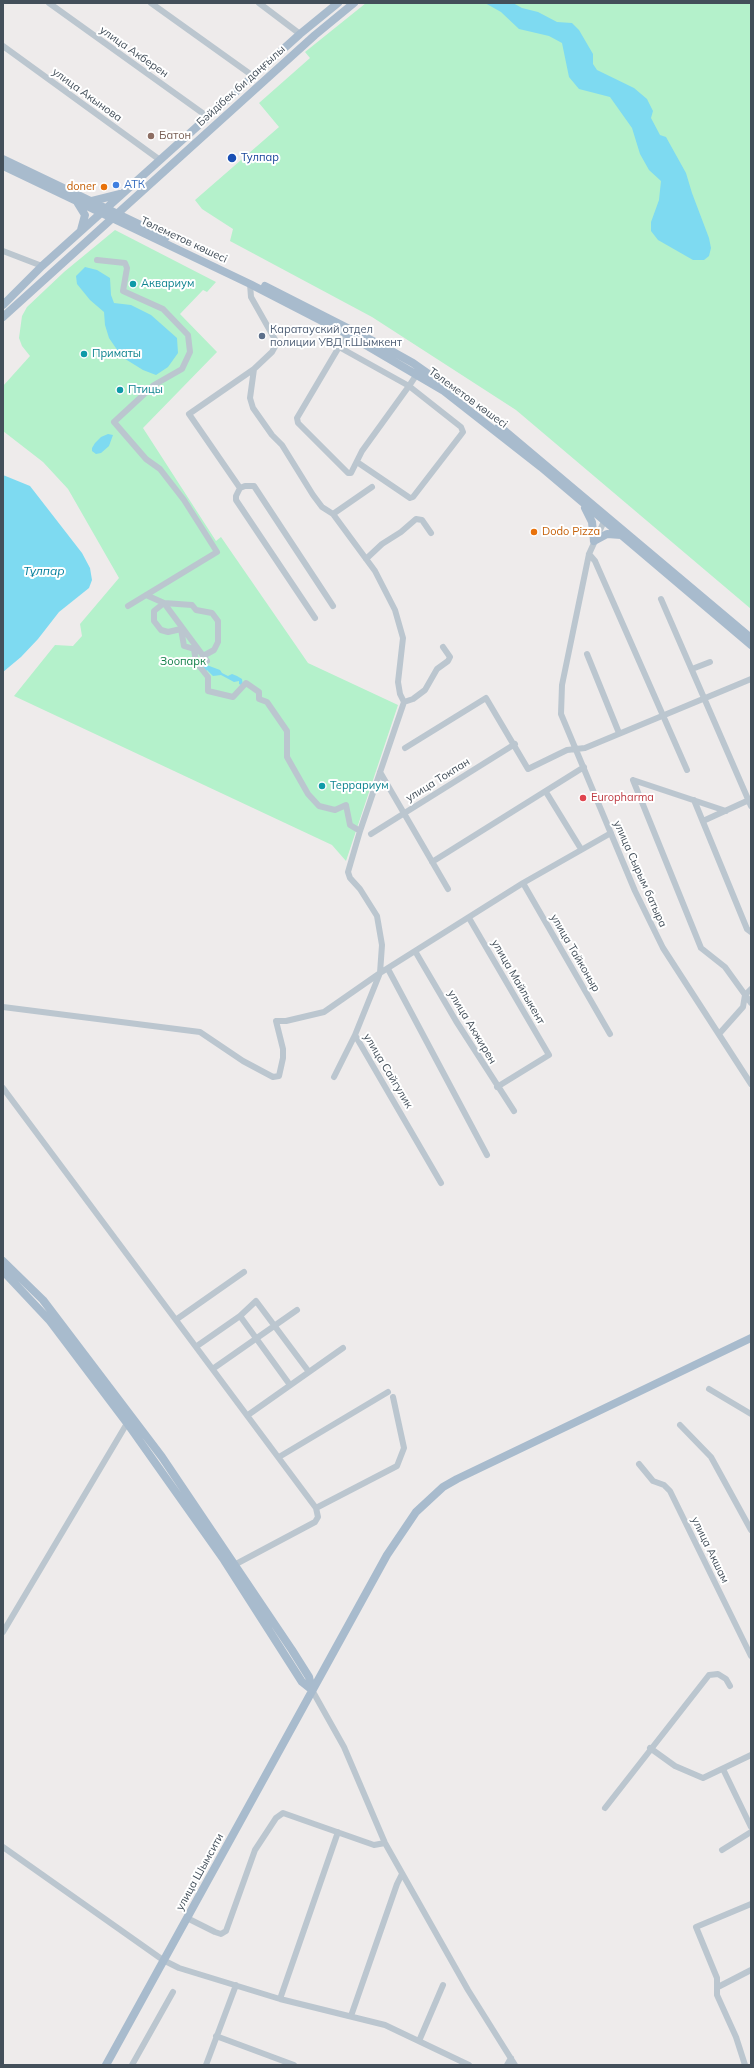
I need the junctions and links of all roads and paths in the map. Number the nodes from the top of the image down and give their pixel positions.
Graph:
1 (49, 3) edge
2 (151, 3) edge
3 (259, 3) edge
4 (338, 3) edge
5 (354, 3) edge
6 (300, 34) junction
7 (3, 46) edge
8 (252, 76) junction
9 (208, 117) junction
10 (187, 136) junction
11 (195, 143) junction
12 (3, 159) edge
13 (160, 160) junction
14 (3, 166) edge
15 (124, 192) junction
16 (92, 201) junction
17 (77, 202) junction
18 (104, 210) junction
19 (115, 216) junction
20 (81, 231) junction
21 (3, 251) edge
22 (97, 260) dead end
23 (42, 266) junction
24 (250, 284) junction
25 (3, 305) edge
26 (3, 317) edge
27 (346, 334) junction
28 (339, 347) junction
29 (254, 369) junction
30 (417, 374) junction
31 (409, 386) junction
32 (357, 462) junction
33 (240, 488) junction
34 (372, 488) dead end
35 (584, 505) junction
36 (333, 514) junction
37 (605, 518) junction
38 (431, 533) dead end
39 (621, 535) junction
40 (594, 541) junction
41 (589, 554) junction
42 (366, 559) junction
43 (146, 595) junction
44 (661, 599) dead end
45 (164, 603) junction
46 (128, 606) dead end
47 (333, 606) dead end
48 (315, 618) dead end
49 (751, 638) edge
50 (751, 645) edge
51 (443, 647) dead end
52 (587, 654) dead end
53 (203, 656) junction
54 (196, 662) junction
55 (710, 662) dead end
56 (692, 669) junction
57 (751, 679) edge
58 (705, 699) junction
59 (404, 702) junction
60 (662, 716) junction
61 (619, 733) junction
62 (515, 744) junction
63 (405, 748) dead end
64 (576, 749) junction
65 (584, 767) junction
66 (687, 770) dead end
67 (380, 772) junction
68 (546, 792) junction
69 (694, 800) junction
70 (750, 803) edge
71 (726, 811) junction
72 (404, 813) junction
73 (703, 821) junction
74 (360, 831) junction
75 (611, 833) junction
76 (372, 834) dead end
77 (581, 849) junction
78 (432, 862) junction
79 (523, 883) junction
80 (448, 889) dead end
81 (469, 918) junction
82 (751, 932) edge
83 (415, 951) junction
84 (388, 969) junction
85 (380, 973) junction
86 (751, 988) edge
87 (745, 995) junction
88 (751, 1004) edge
89 (3, 1007) edge
90 (743, 1007) junction
91 (610, 1034) dead end
92 (719, 1034) junction
93 (355, 1035) junction
94 (334, 1077) dead end
95 (751, 1084) edge
96 (497, 1087) junction
97 (3, 1088) edge
98 (514, 1111) dead end
99 (487, 1155) dead end
100 (441, 1183) dead end
101 (3, 1261) edge
102 (3, 1271) edge
103 (244, 1272) dead end
104 (297, 1310) dead end
105 (240, 1316) junction
106 (177, 1319) junction
107 (274, 1326) junction
108 (256, 1338) junction
109 (751, 1338) edge
110 (197, 1346) junction
111 (343, 1348) dead end
112 (214, 1368) junction
113 (308, 1372) junction
114 (290, 1385) junction
115 (709, 1389) dead end
116 (388, 1392) dead end
117 (393, 1397) dead end
118 (751, 1414) edge
119 (248, 1415) junction
120 (130, 1420) junction
121 (680, 1425) dead end
122 (279, 1457) junction
123 (638, 1464) dead end
124 (316, 1508) junction
125 (751, 1530) edge
126 (236, 1564) junction
127 (3, 1632) edge
128 (751, 1656) edge
129 (730, 1686) dead end
130 (312, 1690) junction
131 (650, 1748) junction
132 (751, 1755) edge
133 (723, 1769) junction
134 (605, 1808) dead end
135 (751, 1826) edge
136 (338, 1832) junction
137 (751, 1832) edge
138 (385, 1843) junction
139 (3, 1847) edge
140 (722, 1850) dead end
141 (402, 1874) junction
142 (751, 1904) edge
143 (187, 1918) junction
144 (163, 1960) junction
145 (751, 1970) edge
146 (236, 1985) junction
147 (443, 1985) dead end
148 (718, 1987) junction
149 (173, 1992) dead end
150 (280, 1999) junction
151 (351, 2016) junction
152 (216, 2036) junction
153 (419, 2041) junction
154 (510, 2058) junction
155 (106, 2065) edge
156 (132, 2065) edge
157 (206, 2065) edge
158 (294, 2065) edge
159 (469, 2065) edge
160 (507, 2065) edge
161 (515, 2065) edge
162 (745, 2065) edge

1 - 9 street, улица Акберен
2 - 8 street
3 - 6 street
4 - 6 main road, Бәйдібек би даңғылы
5 - 11 main road, Бәйдібек би даңғылы
6 - 8 main road, Бәйдібек би даңғылы
7 - 13 street, улица Акынова
8 - 9 main road, Бәйдібек би даңғылы
9 - 10 main road, Бәйдібек би даңғылы
10 - 11 main road
10 - 13 main road, Бәйдібек би даңғылы
11 - 19 main road, Бәйдібек би даңғылы
12 - 16 main road, Төлеметов көшесі
13 - 15 main road, Бәйдібек би даңғылы
14 - 17 main road, Төлеметов көшесі
15 - 16 main road
15 - 18 main road, Бәйдібек би даңғылы
16 - 18 main road, Төлеметов көшесі
17 - 18 main road, Төлеметов көшесі
17 - 20 main road
18 - 19 main road, Төлеметов көшесі
18 - 20 main road, Бәйдібек би даңғылы
19 - 24 main road, Төлеметов көшесі
19 - 26 main road, Бәйдібек би даңғылы
19 - 37 main road, Төлеметов көшесі
20 - 23 main road, Бәйдібек би даңғылы
21 - 23 street
22 - 43 street
23 - 25 main road, Бәйдібек би даңғылы
24 - 27 main road, Төлеметов көшесі
24 - 29 street
27 - 28 street
27 - 30 main road, Төлеметов көшесі
28 - 31 street
28 - 32 street
29 - 33 street
29 - 36 street
30 - 31 street
30 - 35 main road, Төлеметов көшесі
31 - 32 street
31 - 32 street
33 - 47 street
33 - 48 street
34 - 36 street
35 - 37 main road, Төлеметов көшесі
35 - 40 main road
36 - 42 street
37 - 39 main road, Төлеметов көшесі
37 - 40 street, улица Сырым батыра
37 - 49 main road, Төлеметов көшесі
38 - 42 street
39 - 40 main road
39 - 50 main road, Төлеметов көшесі
40 - 41 street, улица Сырым батыра
41 - 60 street
41 - 64 street, улица Сырым батыра
42 - 59 street
43 - 45 street
43 - 46 street
44 - 56 street
45 - 53 street
45 - 53 street
45 - 54 street
51 - 59 street
52 - 61 street
53 - 54 street
54 - 74 street
55 - 56 street
56 - 58 street
57 - 58 street
58 - 60 street
58 - 70 street
59 - 67 street, улица Сайгулик
60 - 61 street
60 - 66 street
61 - 64 street
62 - 63 street
62 - 64 street
62 - 72 street, улица Токпан
64 - 65 street, улица Сырым батыра
65 - 68 street
65 - 75 street, улица Сырым батыра
67 - 72 street
67 - 74 street, улица Сайгулик
68 - 77 street
68 - 78 street
69 - 71 street
69 - 73 street
69 - 87 street
70 - 71 street
71 - 73 street
72 - 76 street, улица Токпан
72 - 78 street
73 - 82 street
74 - 85 street, улица Сайгулик
75 - 77 street
75 - 92 street, улица Сырым батыра
77 - 79 street
78 - 80 street
79 - 81 street
79 - 91 street, улица Тайконыр
81 - 83 street
81 - 96 street, улица Майлыкент
83 - 84 street
83 - 96 street, улица Акжирен
84 - 85 street
84 - 99 street
85 - 89 street
85 - 93 street, улица Сайгулик
86 - 87 street
87 - 88 street
87 - 90 street
88 - 90 street
90 - 92 street
92 - 95 street, улица Сырым батыра
93 - 94 street
93 - 100 street, улица Сайгулик
96 - 98 street, улица Акжирен
97 - 106 street
101 - 120 main road
102 - 120 main road
103 - 106 street
104 - 107 street
105 - 107 street
105 - 108 street
105 - 110 street
106 - 110 street
107 - 108 street
107 - 113 street
108 - 112 street
108 - 114 street
109 - 130 main road, улица Шымсити
110 - 112 street
111 - 113 street
112 - 119 street
113 - 114 street
114 - 119 street
115 - 118 street
116 - 122 street
117 - 124 street
119 - 122 street
120 - 126 main road
120 - 127 street
120 - 130 main road
121 - 125 street
122 - 124 street
123 - 128 street, улица Акшам
124 - 126 street
126 - 130 main road
129 - 131 street
130 - 138 street
130 - 143 main road, улица Шымсити
131 - 133 street
131 - 134 street
132 - 133 street
133 - 135 street
136 - 138 street
136 - 143 street
136 - 150 street
137 - 140 street
138 - 141 street
139 - 144 street
141 - 151 street
141 - 154 street
142 - 148 street
143 - 144 main road, улица Шымсити
144 - 146 street
144 - 155 main road, улица Шымсити
145 - 148 street
146 - 150 street
146 - 152 street
147 - 153 street
148 - 162 street
149 - 156 street
150 - 151 street
151 - 153 street
152 - 157 street
152 - 158 street
153 - 159 street
154 - 160 street
154 - 161 street

